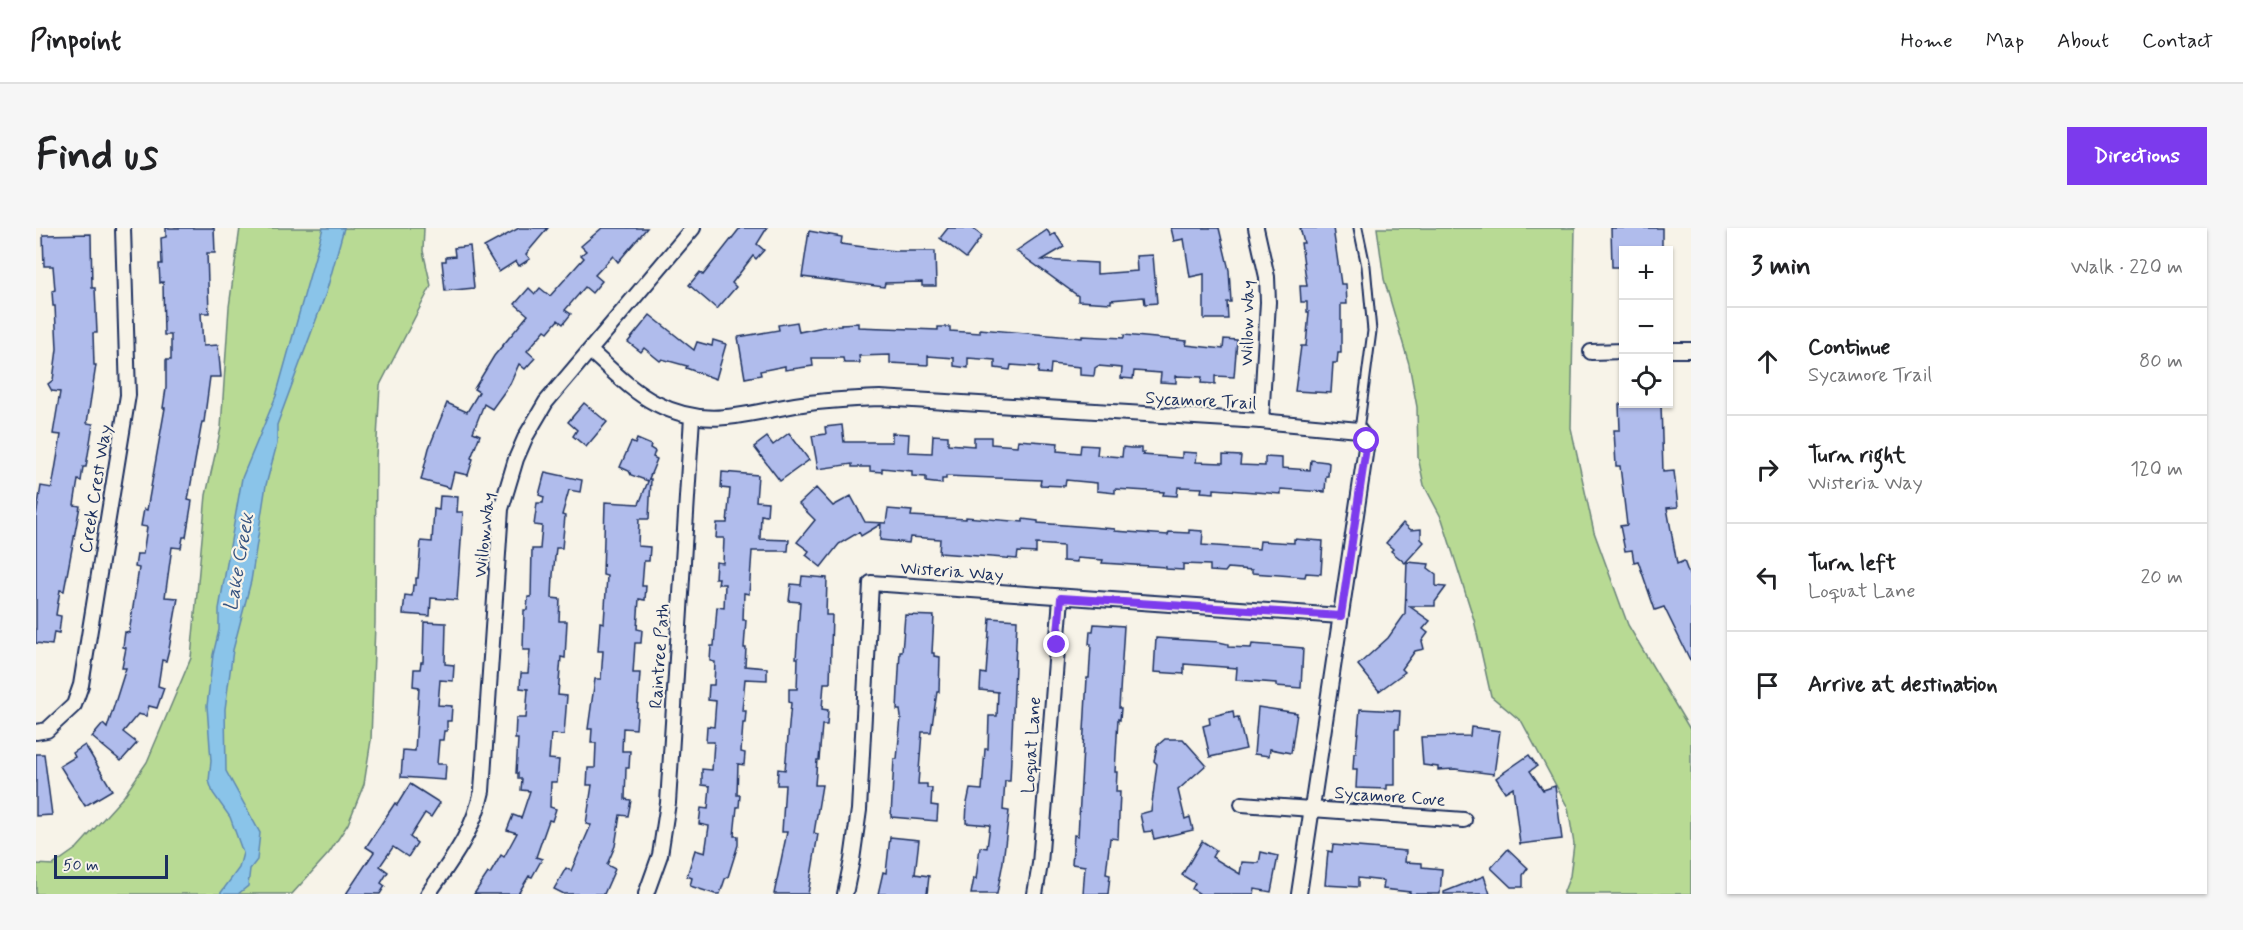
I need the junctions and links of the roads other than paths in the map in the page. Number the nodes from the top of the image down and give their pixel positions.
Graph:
1 (123, 228) edge
2 (693, 228) edge
3 (1256, 228) edge
4 (1358, 228) edge
5 (1673, 350) edge
6 (1691, 350) edge
7 (590, 351) junction
8 (1619, 351) edge
9 (1591, 352) dead end
10 (692, 417) junction
11 (1261, 421) junction
12 (1359, 430) junction
13 (1061, 598) junction
14 (1341, 616) junction
15 (36, 732) edge
16 (1242, 804) dead end
17 (1313, 808) junction
18 (1464, 820) dead end
19 (428, 894) edge
20 (646, 894) edge
21 (845, 894) edge
22 (1035, 894) edge
23 (1299, 894) edge

1 - 15 street, Creek Crest Way
2 - 7 street, Willow Way
3 - 11 street, Willow Way
4 - 12 lane
5 - 6 street
7 - 10 street, Sycamore Trail
7 - 19 street, Willow Way
8 - 9 street
10 - 11 street, Sycamore Trail
10 - 20 street, Raintree Path
11 - 12 street, Sycamore Trail
12 - 14 street
13 - 14 street, Wisteria Way
13 - 21 street, Wisteria Way
13 - 22 street, Loquat Lane
14 - 17 street
16 - 17 street, Sycamore Cove
17 - 18 street, Sycamore Cove
17 - 23 street

